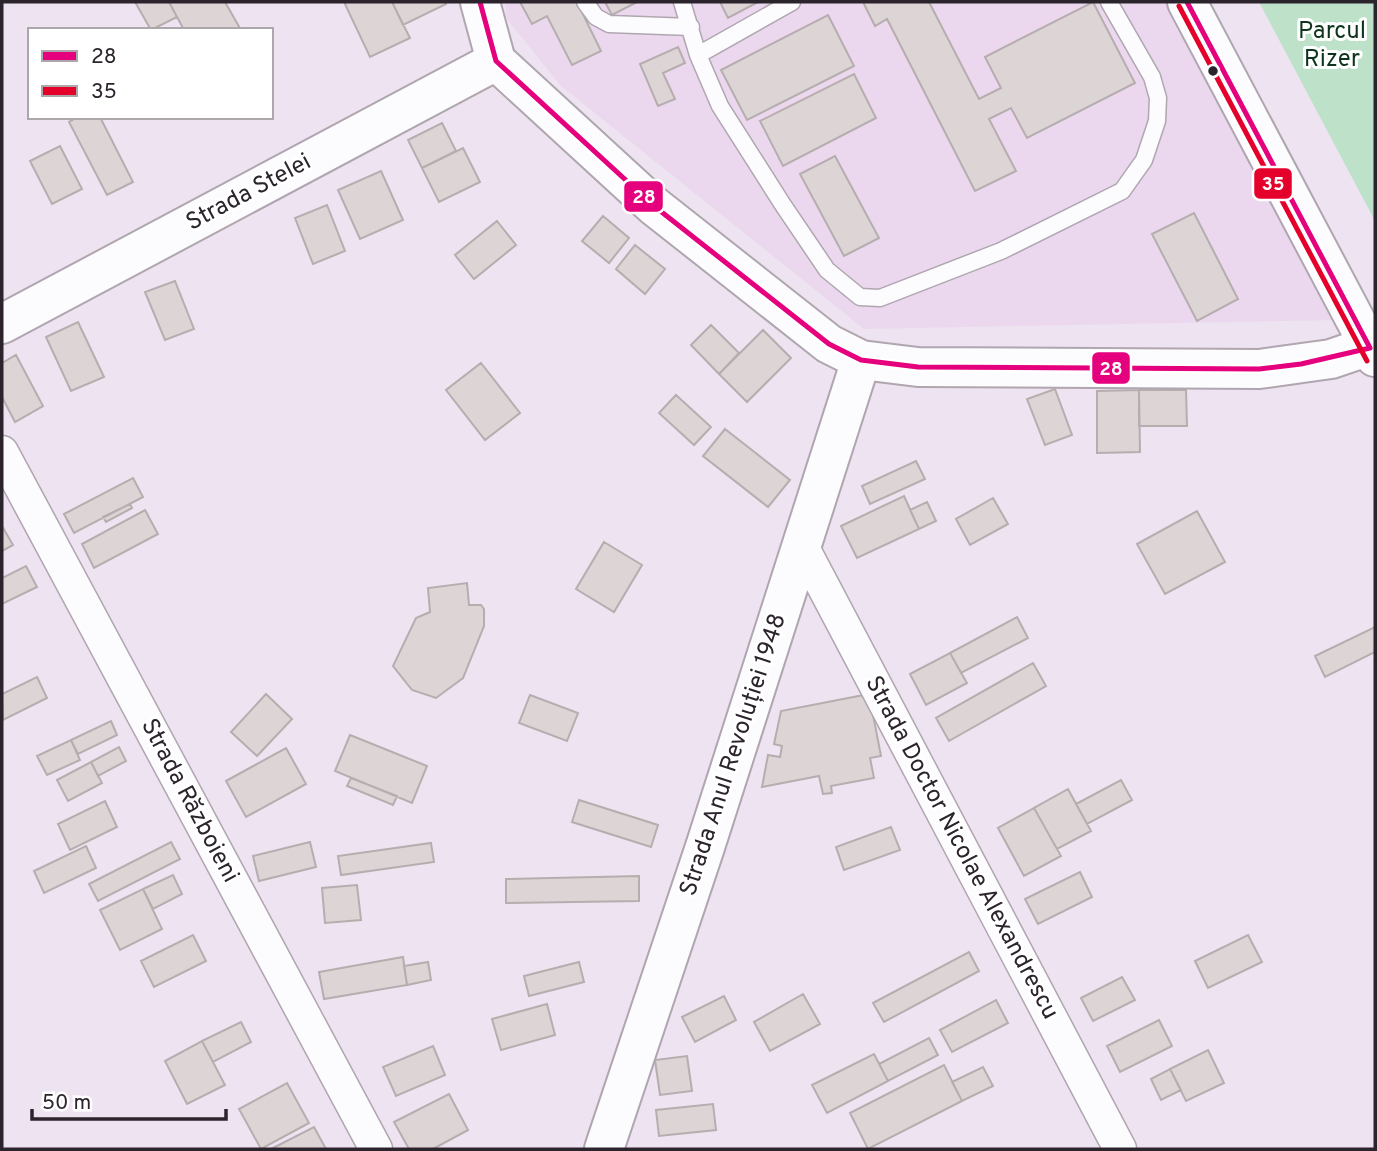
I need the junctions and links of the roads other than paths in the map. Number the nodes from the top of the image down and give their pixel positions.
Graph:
1 (480, 2) edge
2 (585, 2) edge
3 (682, 2) edge
4 (792, 2) edge
5 (1109, 2) edge
6 (1187, 2) edge
7 (691, 27) junction
8 (698, 55) junction
9 (496, 61) junction
10 (2, 324) edge
11 (1374, 350) edge
12 (862, 360) junction
13 (2, 452) edge
14 (802, 546) junction
15 (376, 1149) edge
16 (604, 1149) edge
17 (1121, 1149) edge

1 - 9 street
2 - 7 lane
3 - 7 lane
4 - 8 lane
5 - 8 lane
6 - 11 street
7 - 8 lane
9 - 10 street, Strada Stelei
9 - 12 street
11 - 12 street
12 - 14 street, Strada Anul Revoluției 1948
13 - 15 street, Strada Războieni
14 - 16 street, Strada Anul Revoluției 1948
14 - 17 street, Strada Doctor Nicolae Alexandrescu

